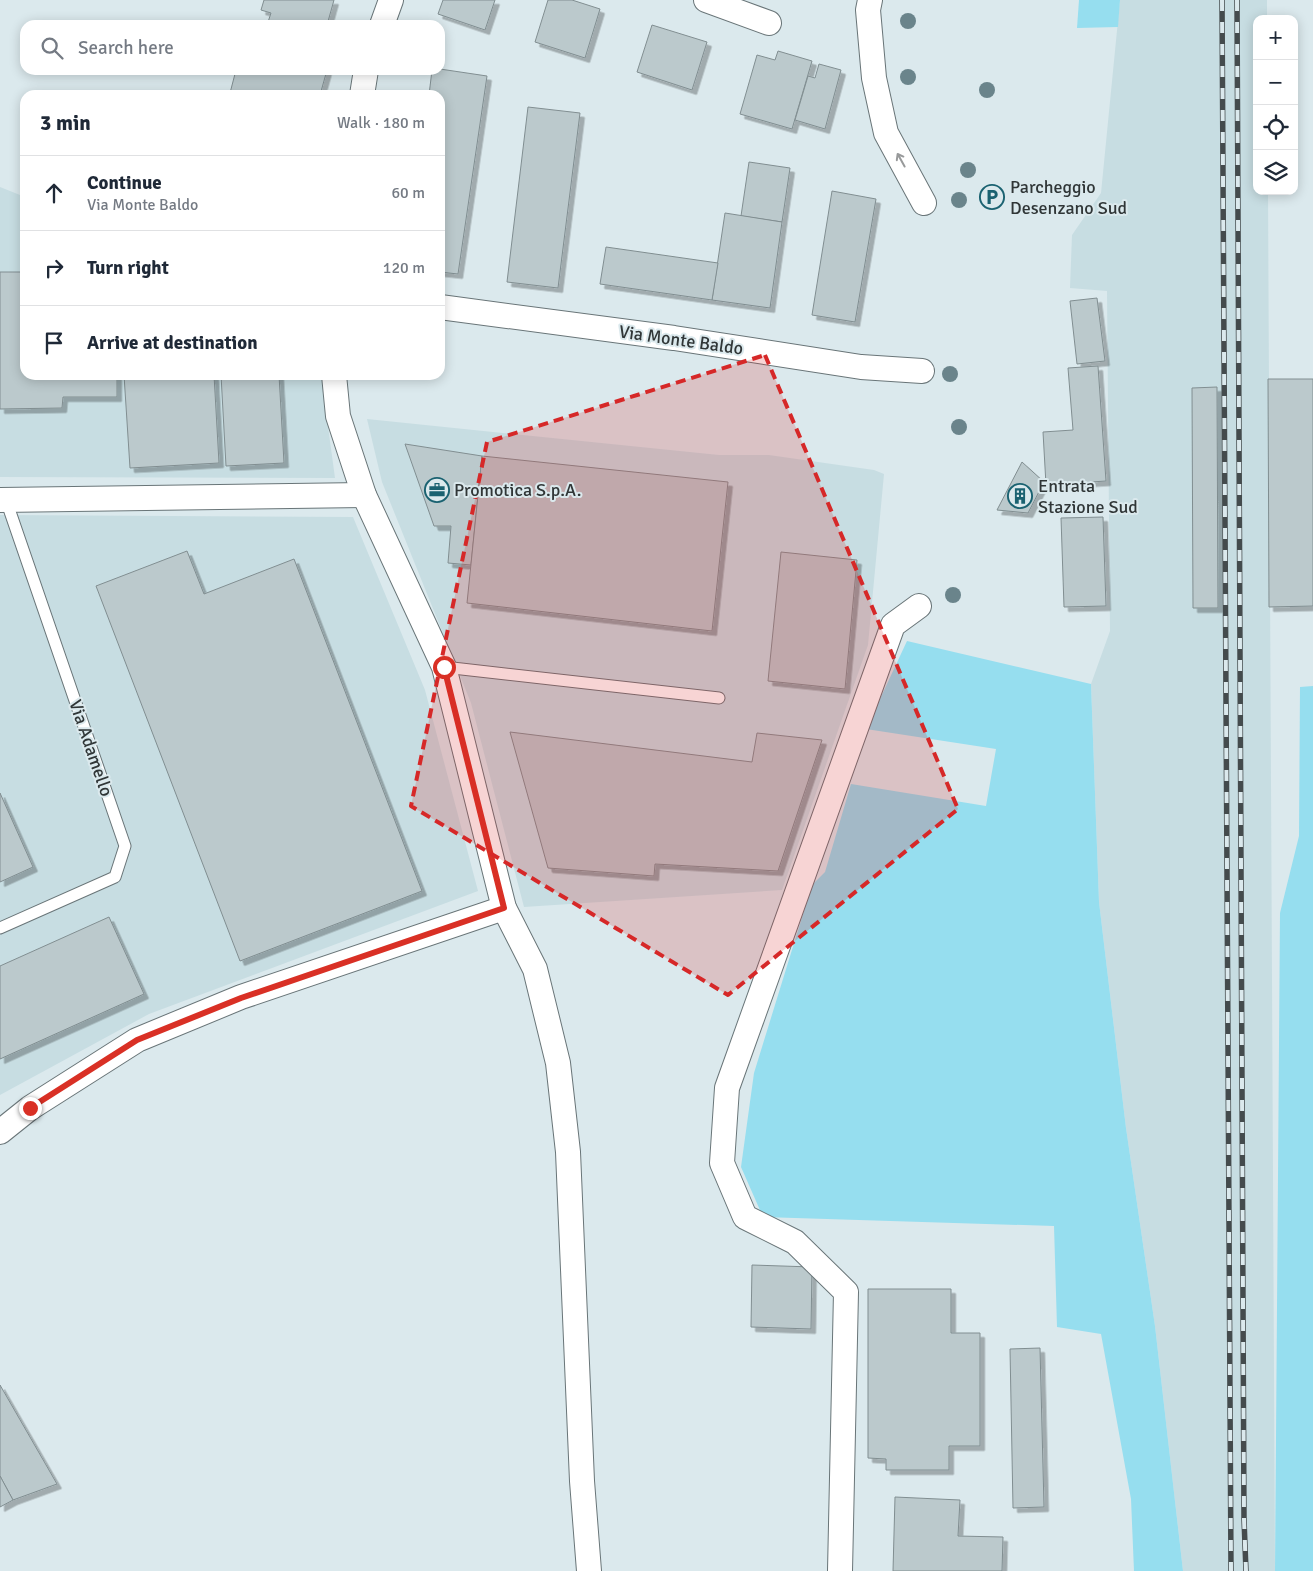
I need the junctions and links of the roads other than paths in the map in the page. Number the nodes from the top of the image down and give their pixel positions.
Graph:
1 (392, 0) edge
2 (706, 0) edge
3 (870, 0) edge
4 (384, 20) edge
5 (769, 23) dead end
6 (365, 75) edge
7 (363, 90) edge
8 (924, 202) dead end
9 (445, 307) edge
10 (922, 370) dead end
11 (334, 380) edge
12 (364, 495) junction
13 (3, 500) edge
14 (919, 606) dead end
15 (444, 667) junction
16 (719, 698) dead end
17 (504, 908) junction
18 (0, 928) edge
19 (0, 1132) edge
20 (589, 1571) edge
21 (840, 1571) edge

1 - 4 street
2 - 5 street
8 -> 3 street
6 - 7 street
9 - 10 street, Via Monte Baldo
11 - 12 street
12 - 13 street, Via Adamello
12 - 15 street
13 - 18 lane, Via Adamello
14 - 21 street
15 - 16 lane
15 - 17 street
17 - 19 street
17 - 20 street

